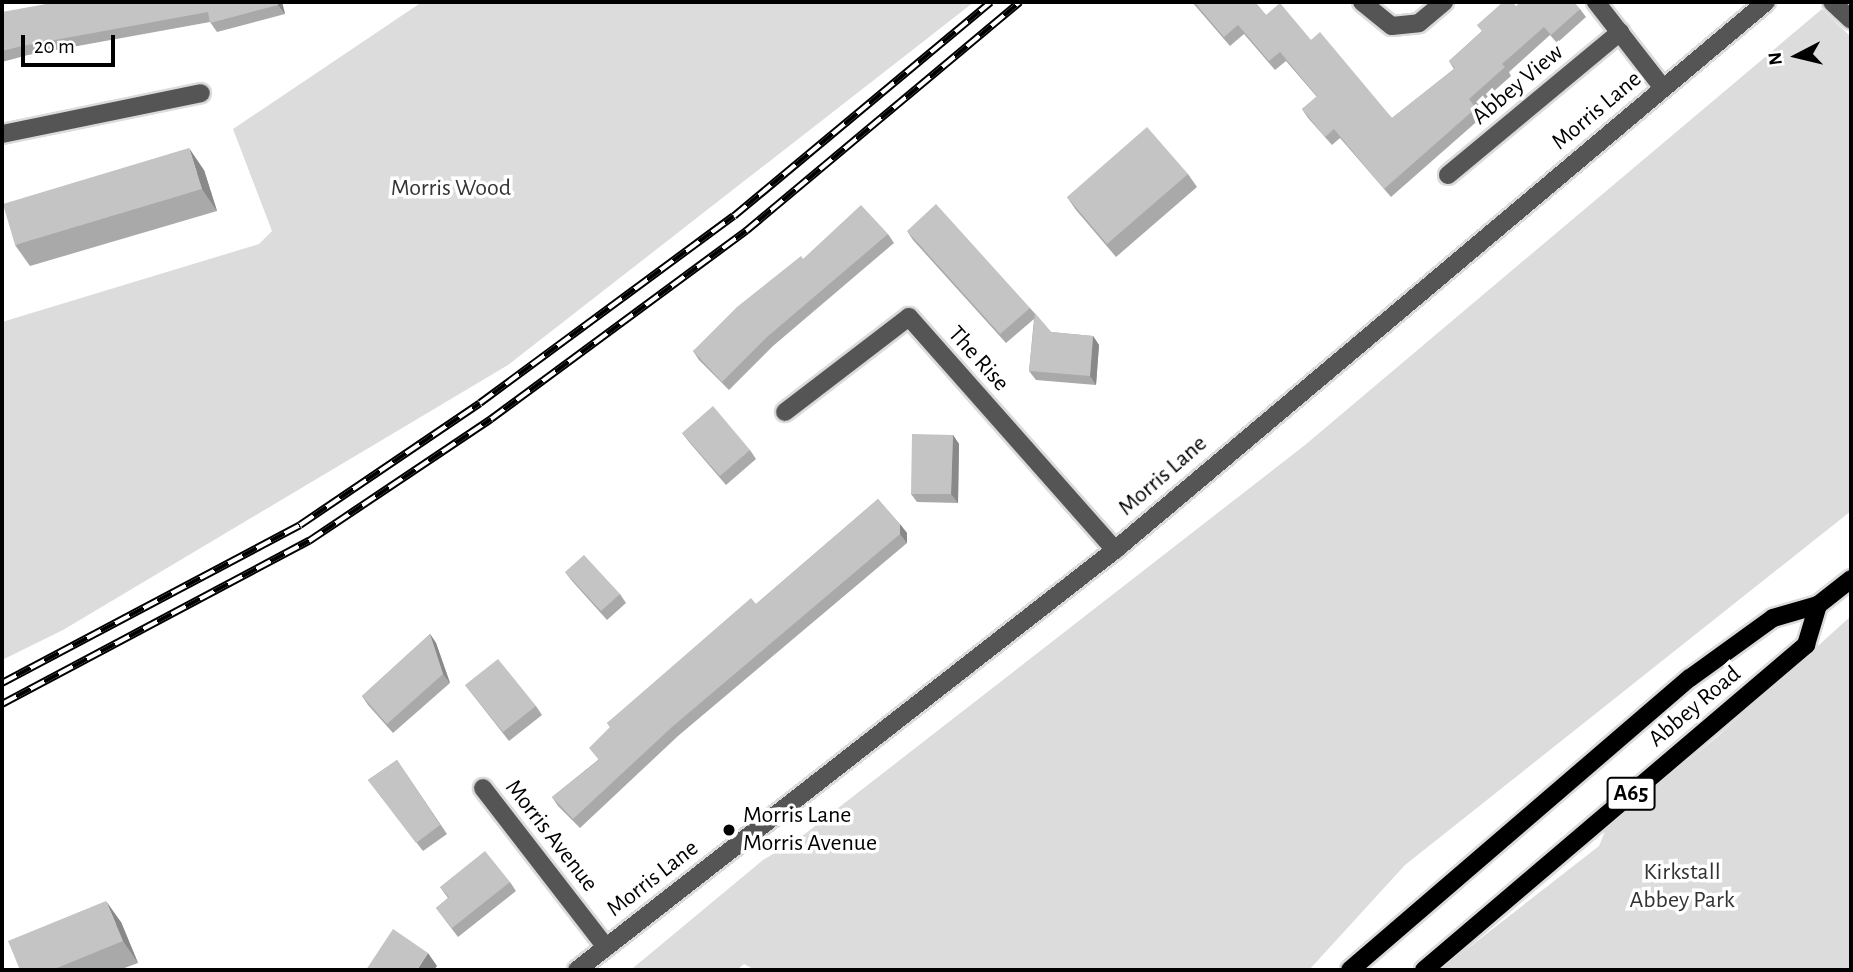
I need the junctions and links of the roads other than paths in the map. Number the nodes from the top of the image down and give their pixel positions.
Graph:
1 (1362, 2) edge
2 (1444, 2) edge
3 (1595, 2) edge
4 (1766, 2) edge
5 (1832, 2) edge
6 (1851, 20) edge
7 (1620, 32) junction
8 (1663, 88) junction
9 (201, 93) dead end
10 (2, 134) edge
11 (1448, 175) dead end
12 (785, 412) dead end
13 (1115, 550) junction
14 (1851, 579) edge
15 (1818, 606) junction
16 (482, 788) dead end
17 (606, 947) junction
18 (577, 970) edge
19 (1350, 970) edge
20 (1424, 970) edge

1 - 2 street
3 - 7 street
4 - 8 street, Morris Lane
5 - 6 street
7 - 8 street
7 - 11 street, Abbey View
8 - 13 street, Morris Lane
9 - 10 street
12 - 13 street, The Rise
13 - 17 street, Morris Lane
14 - 15 main road, A65
15 - 19 main road, A65
15 - 20 main road, Abbey Road / A65
16 - 17 street, Morris Avenue
17 - 18 street, Morris Lane

